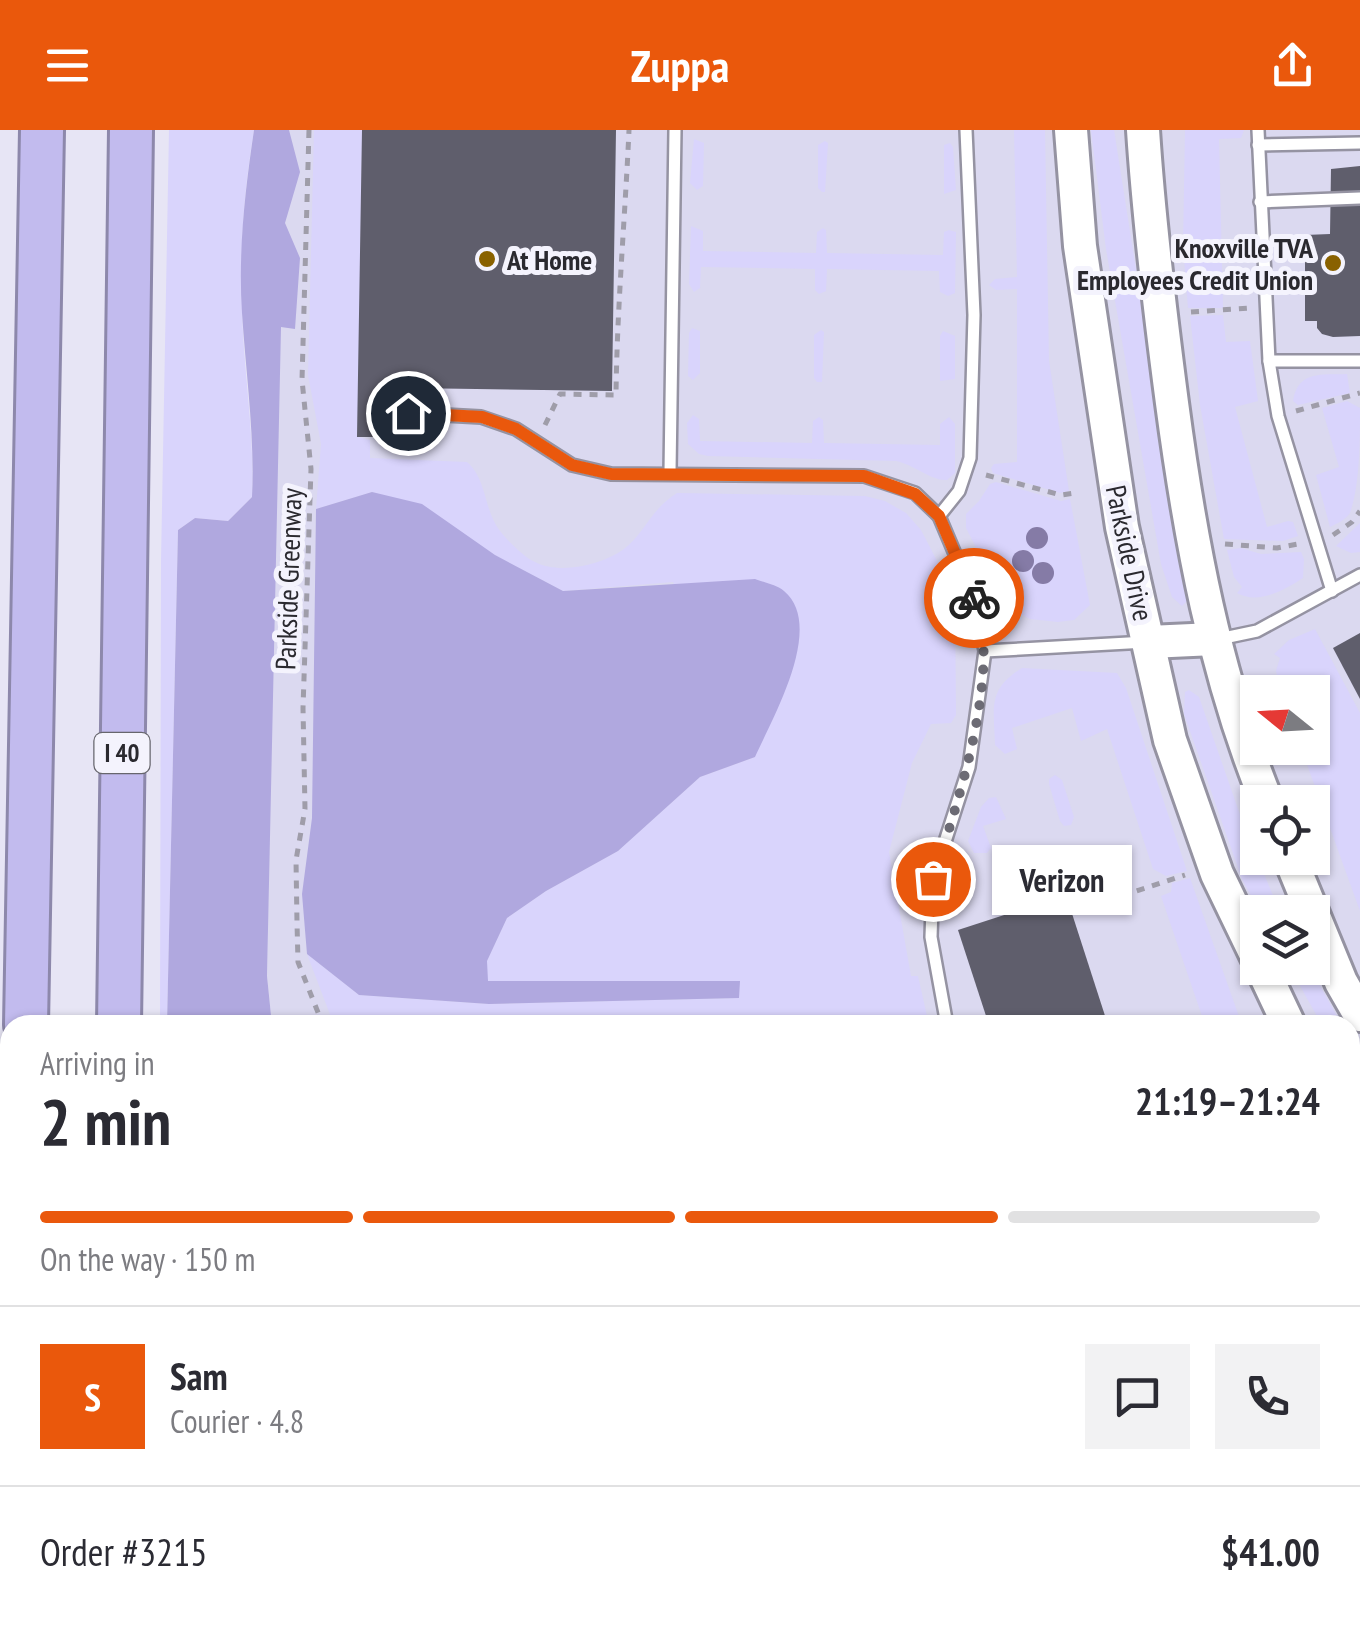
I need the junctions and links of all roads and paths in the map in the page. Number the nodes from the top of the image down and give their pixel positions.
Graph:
1 (42, 130) edge
2 (131, 130) edge
3 (309, 130) edge
4 (628, 130) edge
5 (674, 130) edge
6 (966, 130) edge
7 (1071, 130) edge
8 (1143, 130) edge
9 (1258, 130) edge
10 (1360, 143) edge
11 (1258, 146) junction
12 (1360, 198) edge
13 (1260, 202) junction
14 (1264, 308) junction
15 (1183, 312) dead end
16 (1268, 361) junction
17 (1360, 362) edge
18 (1360, 393) edge
19 (1348, 396) junction
20 (1360, 403) edge
21 (408, 413) dead end
22 (1278, 416) junction
23 (536, 444) junction
24 (966, 470) junction
25 (670, 472) junction
26 (1075, 493) dead end
27 (33, 496) junction
28 (939, 516) junction
29 (1360, 575) edge
30 (1332, 590) junction
31 (1214, 639) junction
32 (1149, 642) junction
33 (985, 651) junction
34 (1260, 785) edge
35 (0, 804) edge
36 (1192, 872) dead end
37 (1297, 875) edge
38 (1076, 912) dead end
39 (1240, 923) edge
40 (1270, 985) edge
41 (26, 1015) edge
42 (119, 1015) edge
43 (319, 1015) edge
44 (945, 1015) edge
45 (1285, 1015) edge
46 (1359, 1015) edge

1 - 27 highway
2 - 42 highway, I 40
3 - 43 path, Parkside Greenway
4 - 23 path
5 - 25 lane
6 - 24 lane
7 - 32 street, Parkside Drive
8 - 31 street
9 - 11 lane
10 - 11 lane
11 - 13 lane
12 - 13 lane
13 - 14 lane
14 - 15 path
14 - 16 lane
16 - 17 lane
16 - 22 lane
18 - 19 path
19 - 20 path
19 - 22 path
21 - 23 lane
22 - 30 lane
23 - 25 lane
24 - 26 path
24 - 28 lane
25 - 28 lane
27 - 35 highway
27 - 41 highway
28 - 33 lane
29 - 30 lane
30 - 31 lane
31 - 32 street
31 - 34 street
32 - 33 lane
32 - 39 street, Parkside Drive
33 - 44 lane
36 - 38 path
37 - 46 street
40 - 45 street

